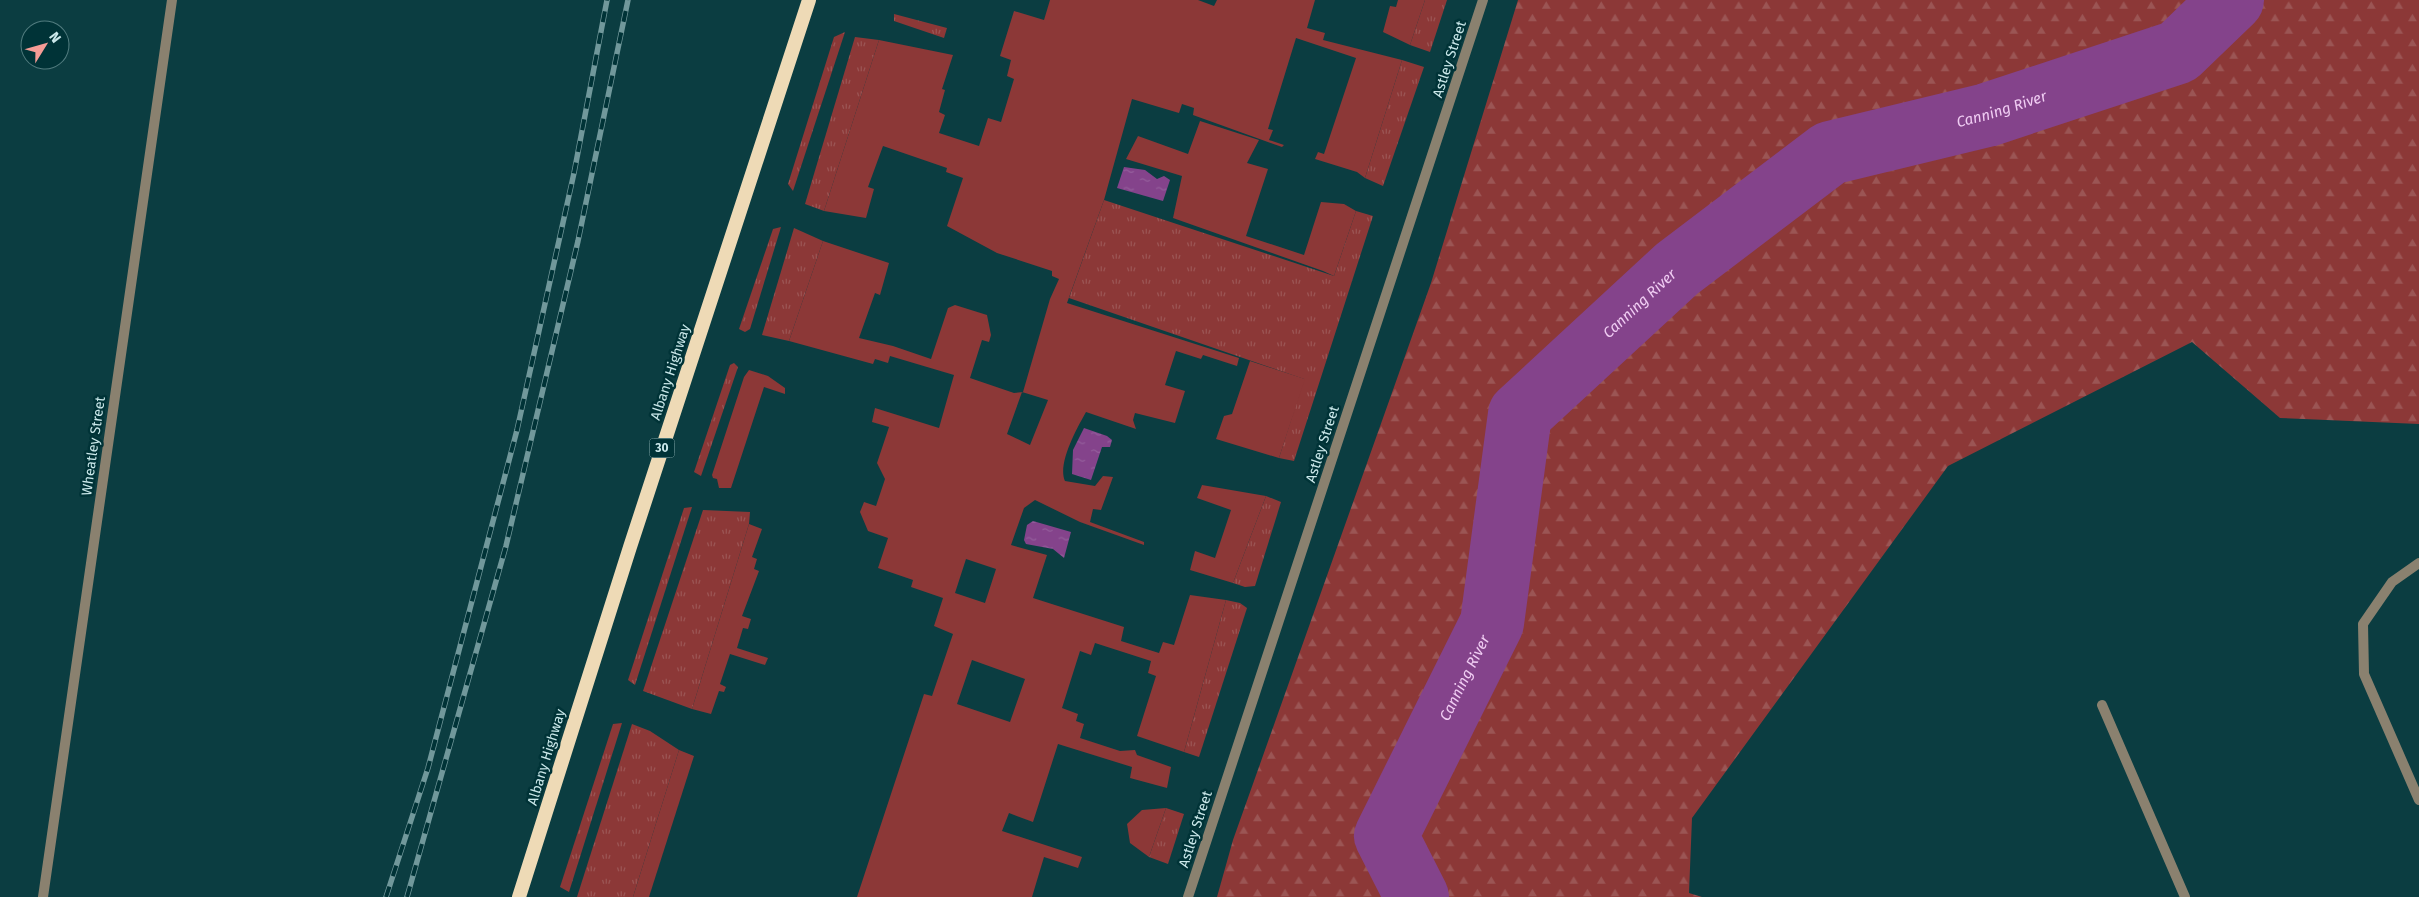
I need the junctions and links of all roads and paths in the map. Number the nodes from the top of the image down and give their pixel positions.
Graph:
1 (172, 0) edge
2 (809, 0) edge
3 (1483, 0) edge
4 (2419, 563) edge
5 (2102, 705) dead end
6 (2419, 800) edge
7 (43, 897) edge
8 (519, 897) edge
9 (1188, 897) edge
10 (2185, 897) edge

1 - 7 street, Wheatley Street
2 - 8 highway, Albany Highway / 30
3 - 9 street, Astley Street
4 - 6 street
5 - 10 street

